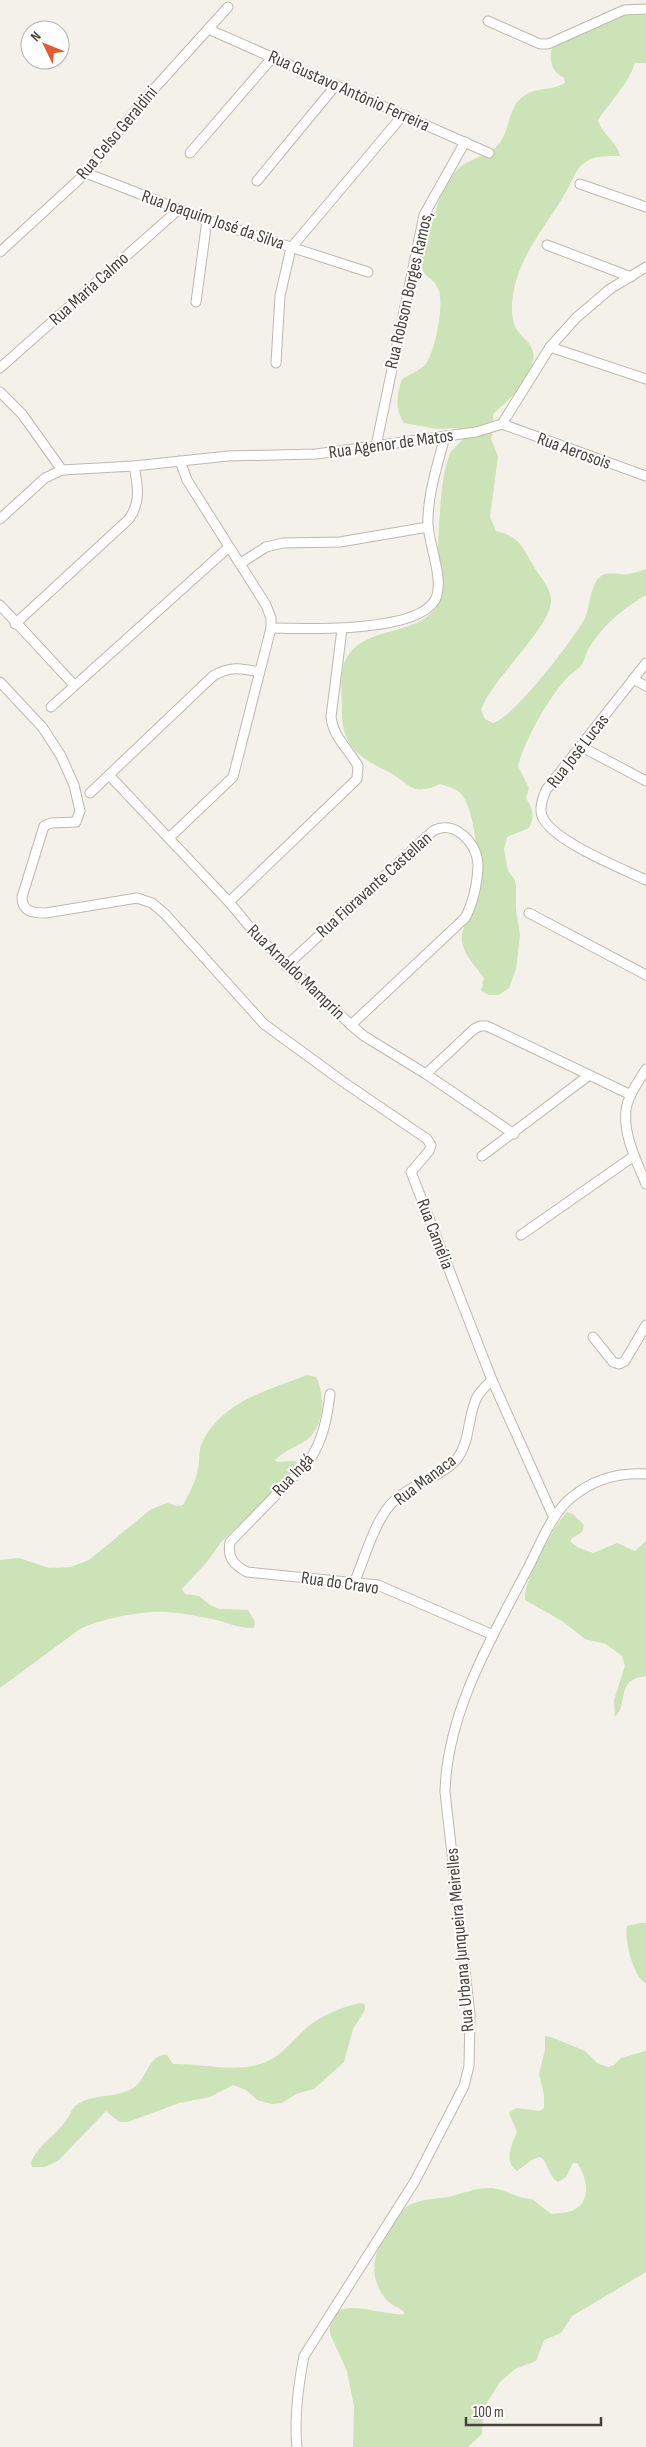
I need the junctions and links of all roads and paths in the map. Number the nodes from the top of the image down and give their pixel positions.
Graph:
1 (228, 7) dead end
2 (646, 9) edge
3 (488, 21) dead end
4 (208, 28) junction
5 (272, 58) junction
6 (336, 85) junction
7 (403, 115) junction
8 (464, 142) junction
9 (190, 153) dead end
10 (489, 153) dead end
11 (86, 173) junction
12 (257, 181) dead end
13 (580, 184) dead end
14 (646, 207) edge
15 (178, 210) junction
16 (207, 220) junction
17 (547, 245) dead end
18 (291, 248) junction
19 (0, 252) edge
20 (646, 267) edge
21 (368, 272) dead end
22 (631, 277) junction
23 (196, 302) dead end
24 (550, 347) junction
25 (276, 363) dead end
26 (0, 368) edge
27 (646, 379) edge
28 (0, 392) edge
29 (502, 424) junction
30 (445, 436) junction
31 (376, 446) junction
32 (180, 460) junction
33 (134, 466) junction
34 (62, 470) junction
35 (646, 476) edge
36 (0, 519) edge
37 (428, 527) junction
38 (229, 547) junction
39 (240, 563) junction
40 (0, 605) edge
41 (16, 624) junction
42 (271, 628) junction
43 (342, 630) junction
44 (646, 663) edge
45 (259, 672) junction
46 (633, 679) junction
47 (0, 682) edge
48 (74, 684) junction
49 (646, 686) edge
50 (51, 707) dead end
51 (580, 746) junction
52 (109, 775) junction
53 (646, 781) edge
54 (90, 793) dead end
55 (169, 838) junction
56 (646, 880) edge
57 (229, 902) junction
58 (529, 913) dead end
59 (286, 966) junction
60 (646, 975) edge
61 (351, 1025) junction
62 (646, 1068) edge
63 (426, 1074) junction
64 (588, 1076) junction
65 (642, 1083) edge
66 (631, 1096) junction
67 (514, 1134) junction
68 (482, 1156) dead end
69 (634, 1156) junction
70 (646, 1184) edge
71 (521, 1235) dead end
72 (646, 1325) edge
73 (594, 1337) dead end
74 (492, 1380) junction
75 (330, 1394) dead end
76 (646, 1474) edge
77 (554, 1518) junction
78 (230, 1542) joint
79 (355, 1581) junction
80 (493, 1635) junction
81 (297, 2447) edge

1 - 4 street, Rua Celso Geraldini
2 - 3 street
4 - 5 street, Rua Gustavo Antônio Ferreira
4 - 11 street, Rua Celso Geraldini
5 - 6 street, Rua Gustavo Antônio Ferreira
5 - 9 street
6 - 7 street, Rua Gustavo Antônio Ferreira
6 - 12 street
7 - 8 street, Rua Gustavo Antônio Ferreira
7 - 18 street, Rua Joaquim José da Silva
8 - 10 street, Rua Gustavo Antônio Ferreira
8 - 31 street, Rua Robson Borges Ramos,
11 - 15 street, Rua Joaquim José da Silva
11 - 19 street, Rua Celso Geraldini
13 - 14 street
15 - 16 street, Rua Joaquim José da Silva
15 - 26 street, Rua Maria Calmo
16 - 18 street, Rua Joaquim José da Silva
16 - 23 street
17 - 22 street
18 - 21 street
18 - 25 street
20 - 22 street
22 - 24 street
24 - 27 street
24 - 29 street
28 - 34 street
29 - 30 street, Rua Agenor de Matos
29 - 35 street, Rua Aerosois
30 - 31 street, Rua Agenor de Matos
30 - 37 street
31 - 32 street, Rua Agenor de Matos
32 - 33 street, Rua Agenor de Matos
32 - 38 street
33 - 34 street, Rua Agenor de Matos
33 - 41 street
34 - 36 street, Rua Agenor de Matos
37 - 39 street
37 - 43 street
38 - 39 street
38 - 48 street
39 - 42 street
40 - 41 street
41 - 48 street
42 - 43 street
42 - 45 street
43 - 57 street
44 - 46 street, Rua José Lucas
45 - 52 street
45 - 55 street
46 - 49 street
46 - 51 street, Rua José Lucas
47 - 74 street, Rua Camélia
48 - 50 street
51 - 53 street
51 - 56 street, Rua José Lucas
52 - 54 street
52 - 55 street, Rua Arnaldo Mamprin
55 - 57 street, Rua Arnaldo Mamprin
57 - 59 street, Rua Arnaldo Mamprin
58 - 60 street
59 - 61 street, Rua Arnaldo Mamprin
59 - 61 street, Rua Fioravante Castellan
61 - 63 street, Rua Arnaldo Mamprin
62 - 65 street
63 - 64 street
63 - 67 street, Rua Arnaldo Mamprin
64 - 66 street
64 - 67 street
65 - 66 street
66 - 69 street
67 - 68 street
69 - 70 street
69 - 71 street
72 - 73 street
74 - 77 street, Rua Camélia
74 - 79 street, Rua Manaca
75 - 78 street, Rua Ingá
76 - 77 street, Rua Urbana Junqueira Meirelles
77 - 80 street, Rua Urbana Junqueira Meirelles
78 - 79 street, Rua do Cravo
79 - 80 street, Rua do Cravo
80 - 81 street, Rua Urbana Junqueira Meirelles

